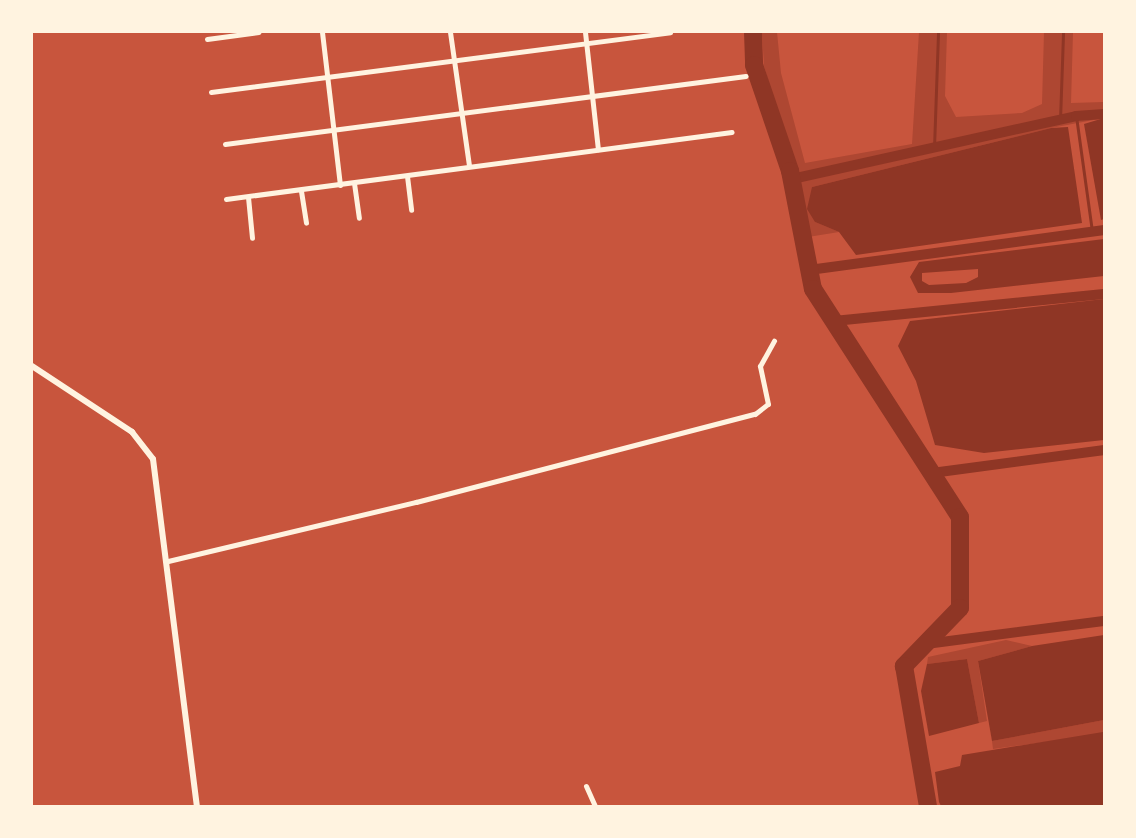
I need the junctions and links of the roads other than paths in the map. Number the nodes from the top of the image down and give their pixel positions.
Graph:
1 (259, 32) edge
2 (322, 32) edge
3 (450, 32) edge
4 (585, 32) edge
5 (670, 32) edge
6 (207, 39) dead end
7 (586, 42) junction
8 (454, 59) junction
9 (746, 76) dead end
10 (328, 78) junction
11 (211, 92) dead end
12 (592, 95) junction
13 (461, 112) junction
14 (334, 131) junction
15 (732, 132) dead end
16 (225, 144) dead end
17 (598, 149) junction
18 (469, 165) junction
19 (407, 176) junction
20 (354, 183) junction
21 (340, 185) junction
22 (301, 191) junction
23 (248, 197) junction
24 (226, 199) dead end
25 (411, 210) dead end
26 (359, 218) dead end
27 (306, 224) dead end
28 (252, 238) dead end
29 (774, 341) dead end
30 (32, 366) edge
31 (168, 561) junction
32 (585, 786) dead end
33 (197, 807) edge
34 (595, 807) edge

1 - 6 street
2 - 10 street
3 - 8 street
4 - 7 street
5 - 7 street
7 - 8 street
7 - 12 street
8 - 10 street
8 - 13 street
9 - 12 street
10 - 11 street
10 - 14 street
12 - 13 street
12 - 17 street
13 - 14 street
13 - 18 street
14 - 16 street
14 - 21 street
15 - 17 street
17 - 18 street
18 - 19 street
19 - 20 street
19 - 25 street
20 - 21 street
20 - 26 street
21 - 22 street
22 - 23 street
22 - 27 street
23 - 24 street
23 - 28 street
29 - 31 street
30 - 31 street
31 - 33 street
32 - 34 street

